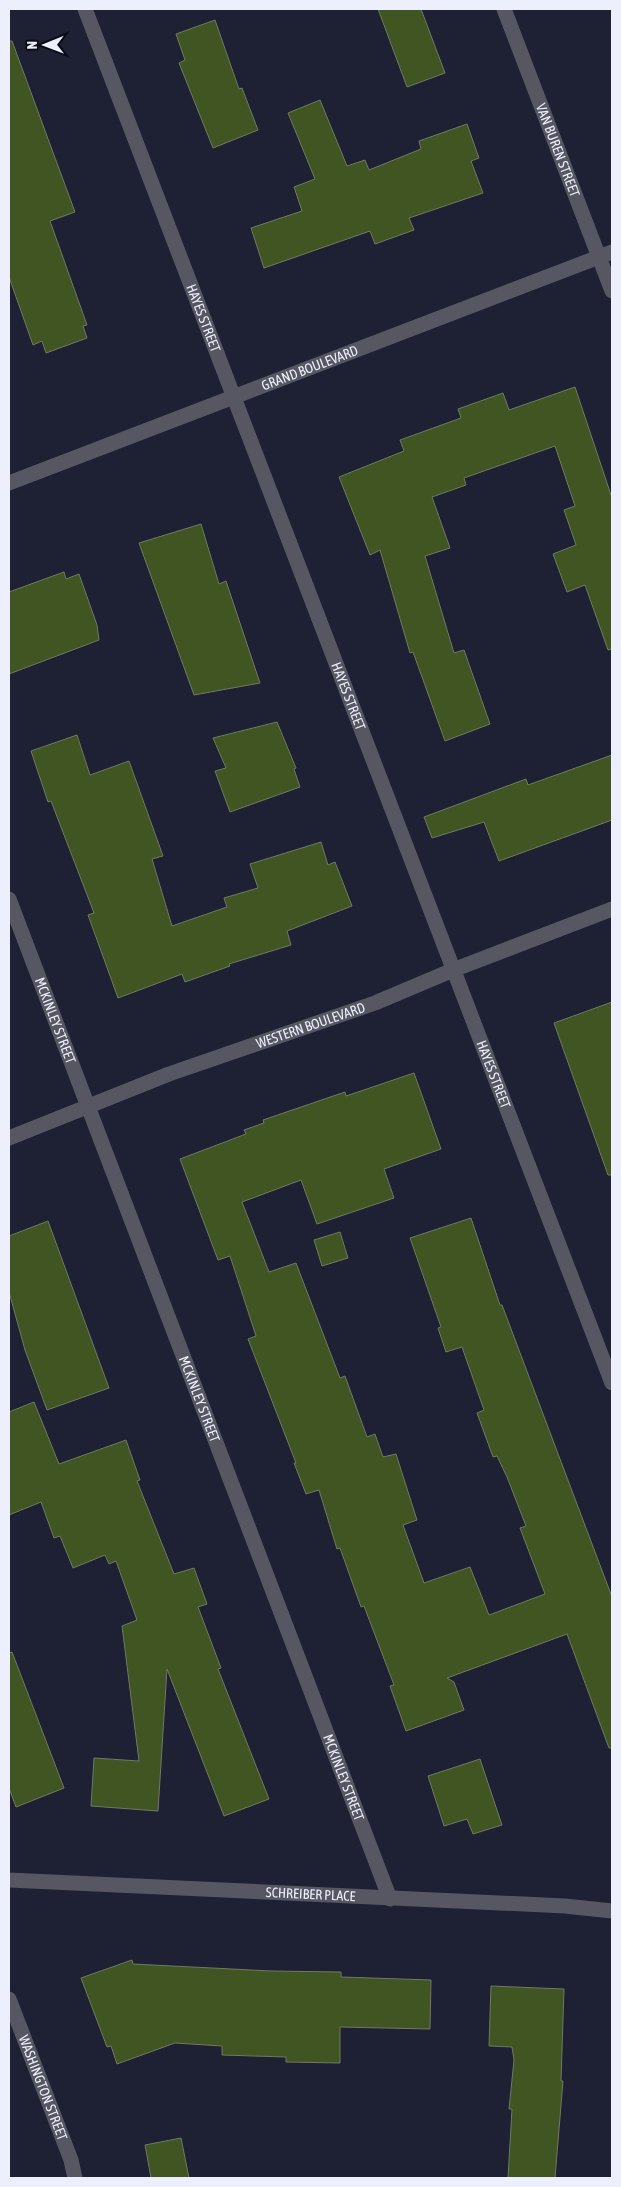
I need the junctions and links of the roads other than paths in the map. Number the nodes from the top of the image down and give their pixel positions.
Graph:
1 (85, 9) edge
2 (504, 9) edge
3 (606, 254) edge
4 (612, 291) edge
5 (235, 397) junction
6 (9, 483) edge
7 (9, 899) edge
8 (612, 909) edge
9 (453, 970) junction
10 (89, 1106) junction
11 (9, 1138) edge
12 (612, 1383) edge
13 (9, 1880) edge
14 (390, 1899) junction
15 (612, 1911) edge
16 (9, 1999) edge
17 (75, 2178) edge

1 - 5 street, HAYES STREET
2 - 3 street, VAN BUREN STREET
3 - 4 street, VAN BUREN STREET
3 - 5 street, GRAND BOULEVARD
5 - 6 street, GRAND BOULEVARD
5 - 9 street, HAYES STREET
7 - 10 street, MCKINLEY STREET
8 - 9 street, WESTERN BOULEVARD
9 - 10 street, WESTERN BOULEVARD
9 - 12 street, HAYES STREET
10 - 11 street, WESTERN BOULEVARD
10 - 14 street, MCKINLEY STREET
13 - 14 street, SCHREIBER PLACE
14 - 15 street, SCHREIBER PLACE
16 - 17 street, WASHINGTON STREET

